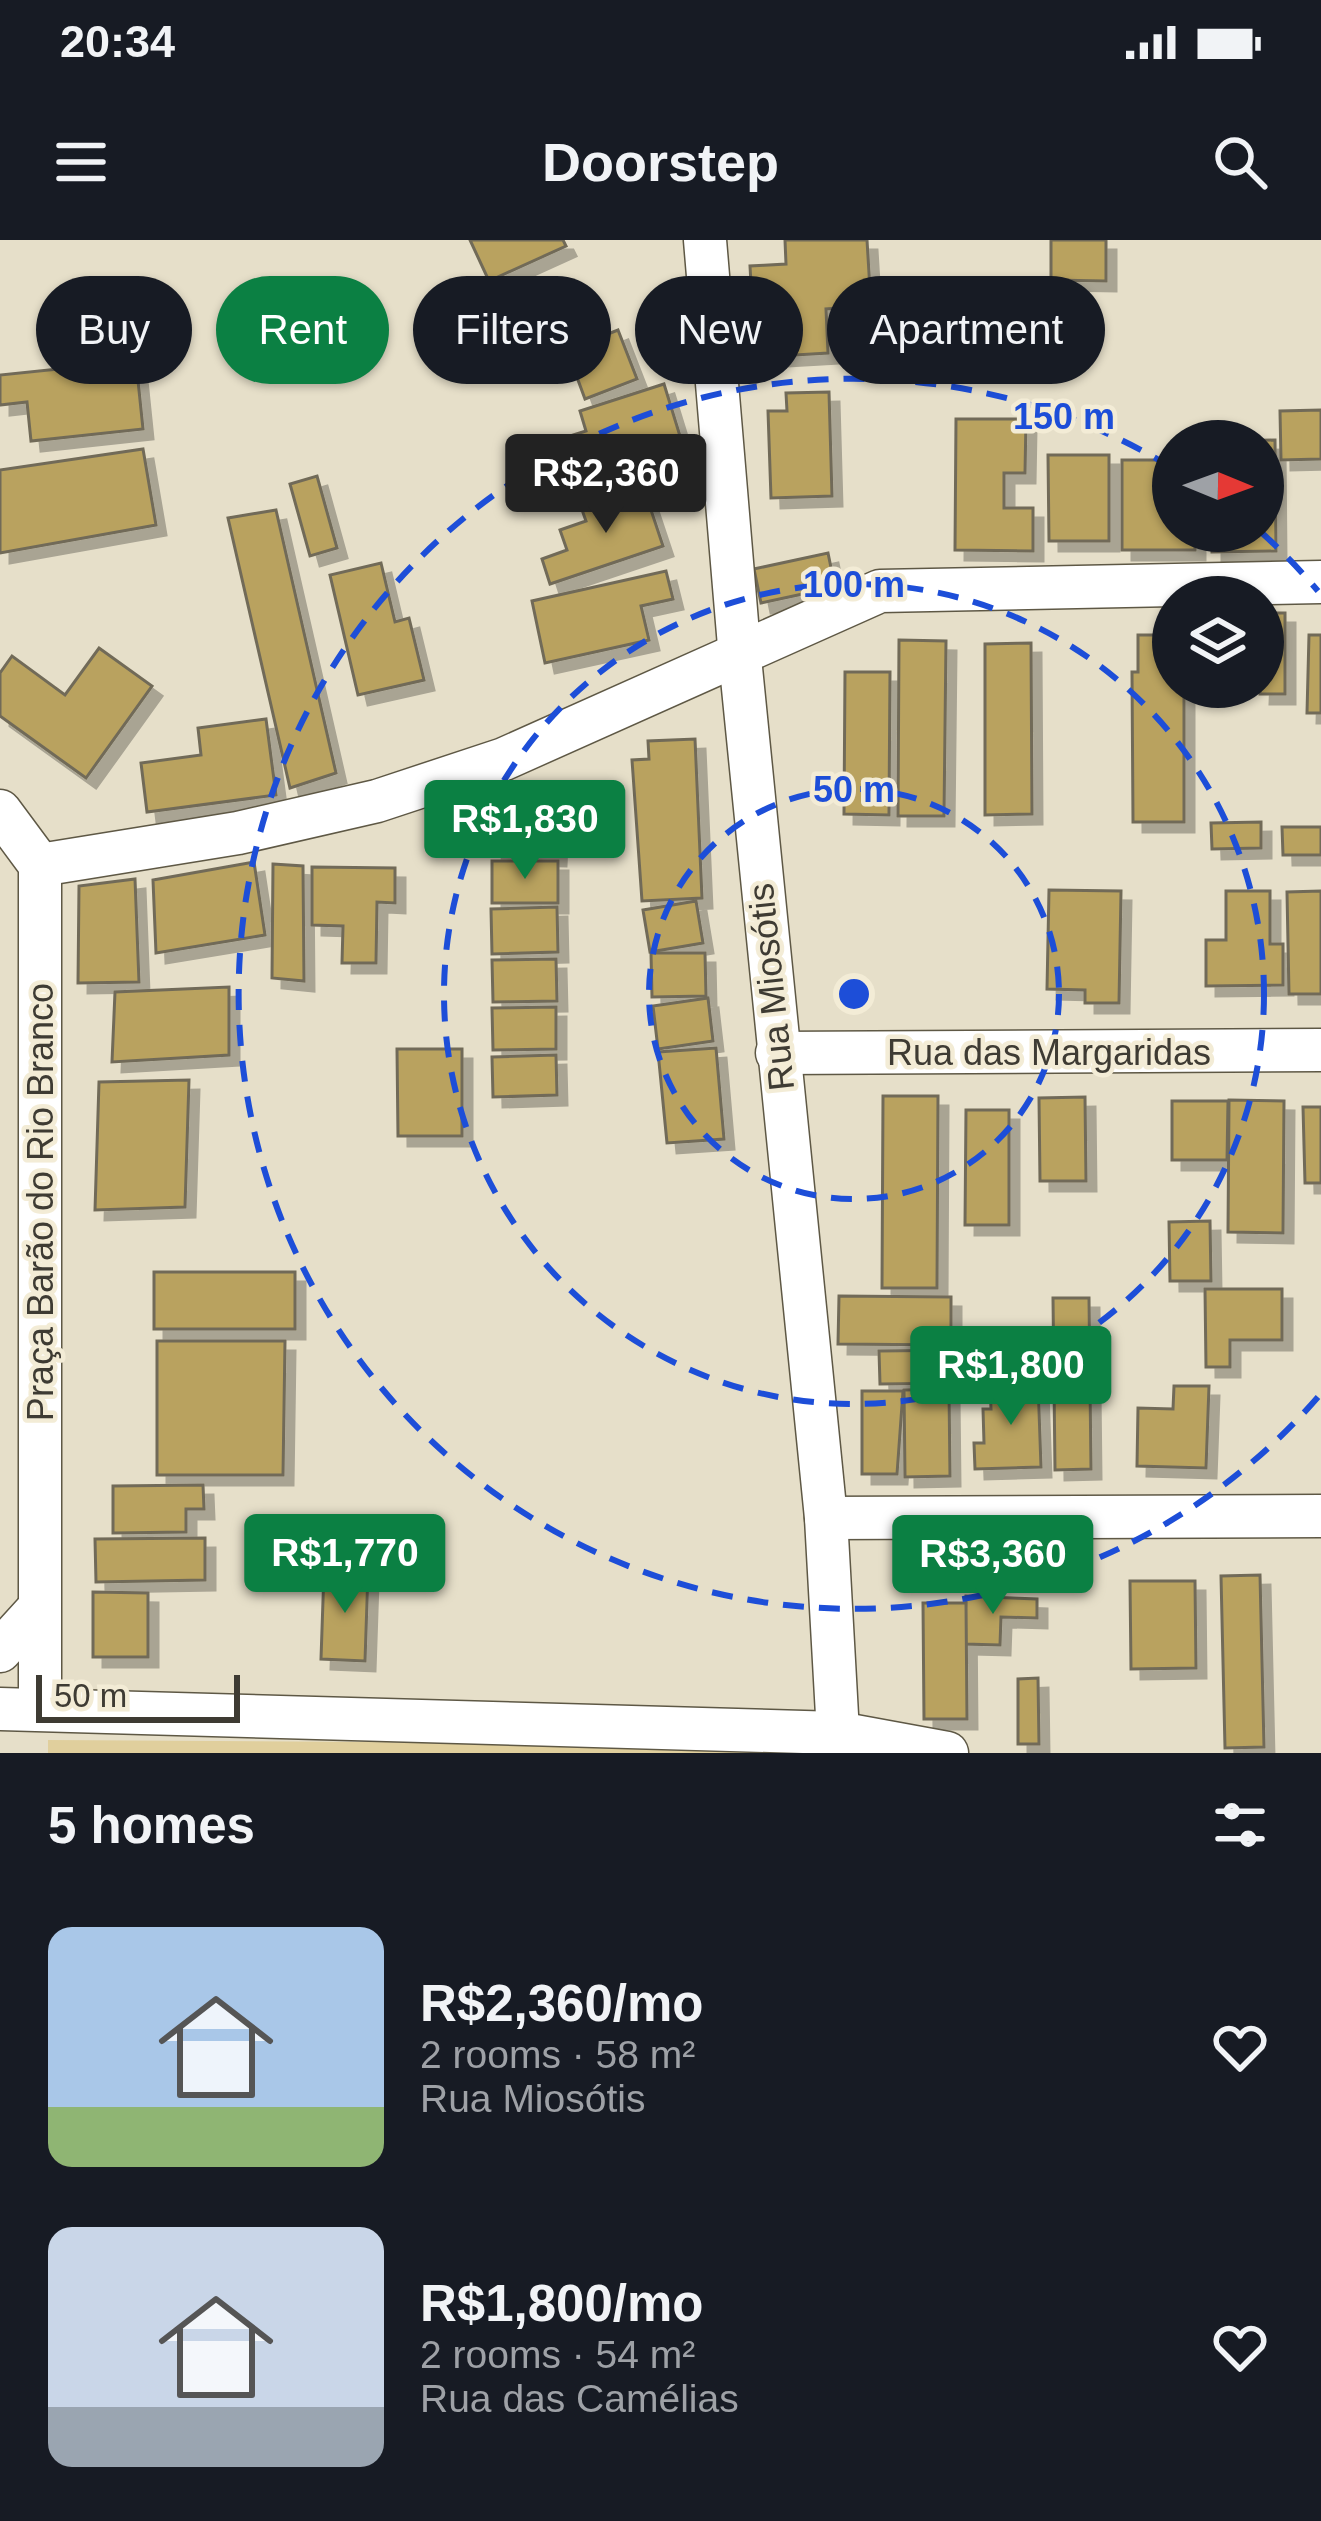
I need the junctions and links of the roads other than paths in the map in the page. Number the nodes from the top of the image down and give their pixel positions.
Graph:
1 (705, 240) edge
2 (1321, 582) edge
3 (740, 658) junction
4 (0, 811) edge
5 (40, 865) junction
6 (1321, 1050) edge
7 (777, 1053) junction
8 (1321, 1516) edge
9 (826, 1518) junction
10 (39, 1608) junction
11 (0, 1651) edge
12 (20, 1709) edge
13 (838, 1733) junction
14 (947, 1753) edge

1 - 3 street, Rua Miosótis
2 - 3 street
3 - 5 street
3 - 7 street, Rua Miosótis
4 - 5 street
5 - 10 street, Praça Barão do Rio Branco
6 - 7 street, Rua das Margaridas
7 - 9 street, Rua Miosótis
8 - 9 street
9 - 13 street, Rua Miosótis
10 - 11 street
10 - 12 street, Praça Barão do Rio Branco
12 - 13 street
13 - 14 street

